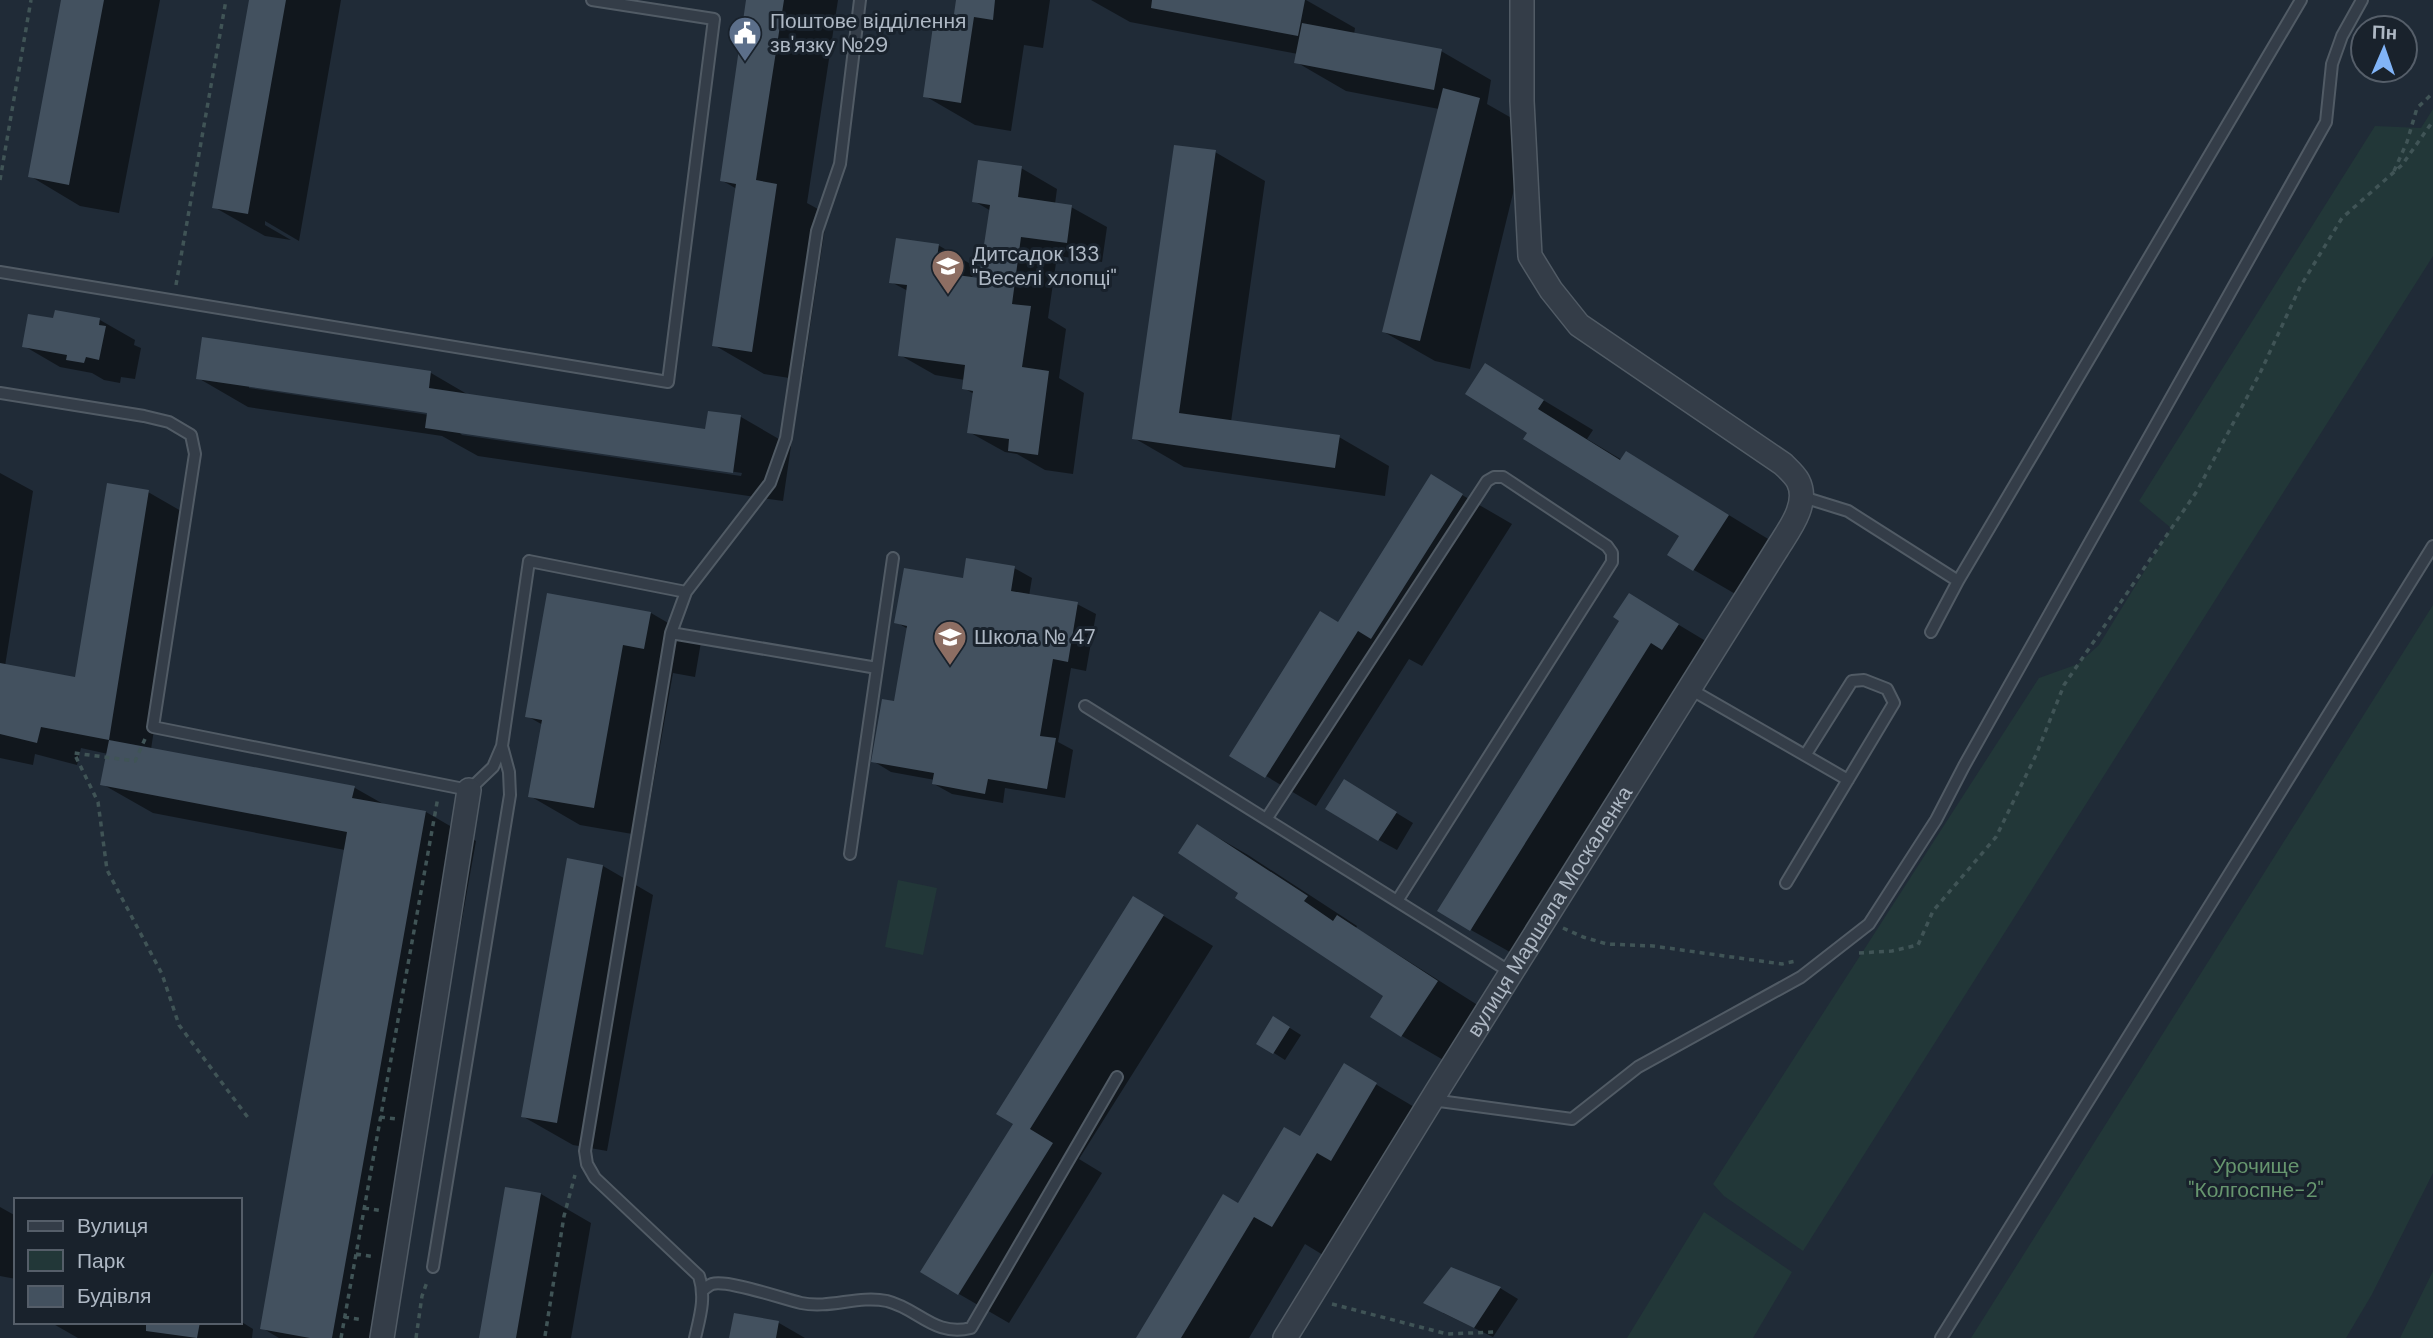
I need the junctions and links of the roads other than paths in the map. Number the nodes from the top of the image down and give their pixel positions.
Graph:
1 (592, 0) edge
2 (859, 0) edge
3 (1522, 0) edge
4 (2301, 0) edge
5 (2362, 0) edge
6 (0, 272) edge
7 (0, 393) edge
8 (1801, 489) junction
9 (2433, 546) edge
10 (893, 558) dead end
11 (1958, 581) junction
12 (686, 592) junction
13 (1931, 632) dead end
14 (671, 633) junction
15 (877, 668) junction
16 (1690, 689) junction
17 (1086, 706) dead end
18 (502, 746) junction
19 (1806, 754) junction
20 (1848, 780) junction
21 (469, 790) junction
22 (1267, 818) junction
23 (850, 854) dead end
24 (1786, 883) dead end
25 (1397, 901) junction
26 (1511, 973) junction
27 (1117, 1077) dead end
28 (1432, 1100) junction
29 (433, 1267) road end
30 (703, 1290) junction
31 (383, 1338) edge
32 (695, 1338) edge
33 (1285, 1338) edge
34 (1941, 1338) edge

1 - 6 lane
2 - 12 lane
3 - 8 street
4 - 11 lane
5 - 28 lane
7 - 21 lane
8 - 11 lane
8 - 16 street, вулиця Маршала Москаленка
9 - 34 lane
10 - 15 lane
11 - 13 lane
12 - 14 lane
12 - 18 lane
14 - 15 lane
14 - 30 lane
15 - 23 lane
16 - 19 lane
16 - 26 street, вулиця Маршала Москаленка
17 - 22 lane
18 - 21 lane
18 - 29 lane
19 - 20 lane
19 - 20 lane
20 - 24 lane
21 - 31 street
22 - 25 lane
22 - 25 lane
25 - 26 lane
26 - 28 street, вулиця Маршала Москаленка
27 - 30 lane
28 - 33 street, вулиця Маршала Москаленка
30 - 32 lane

